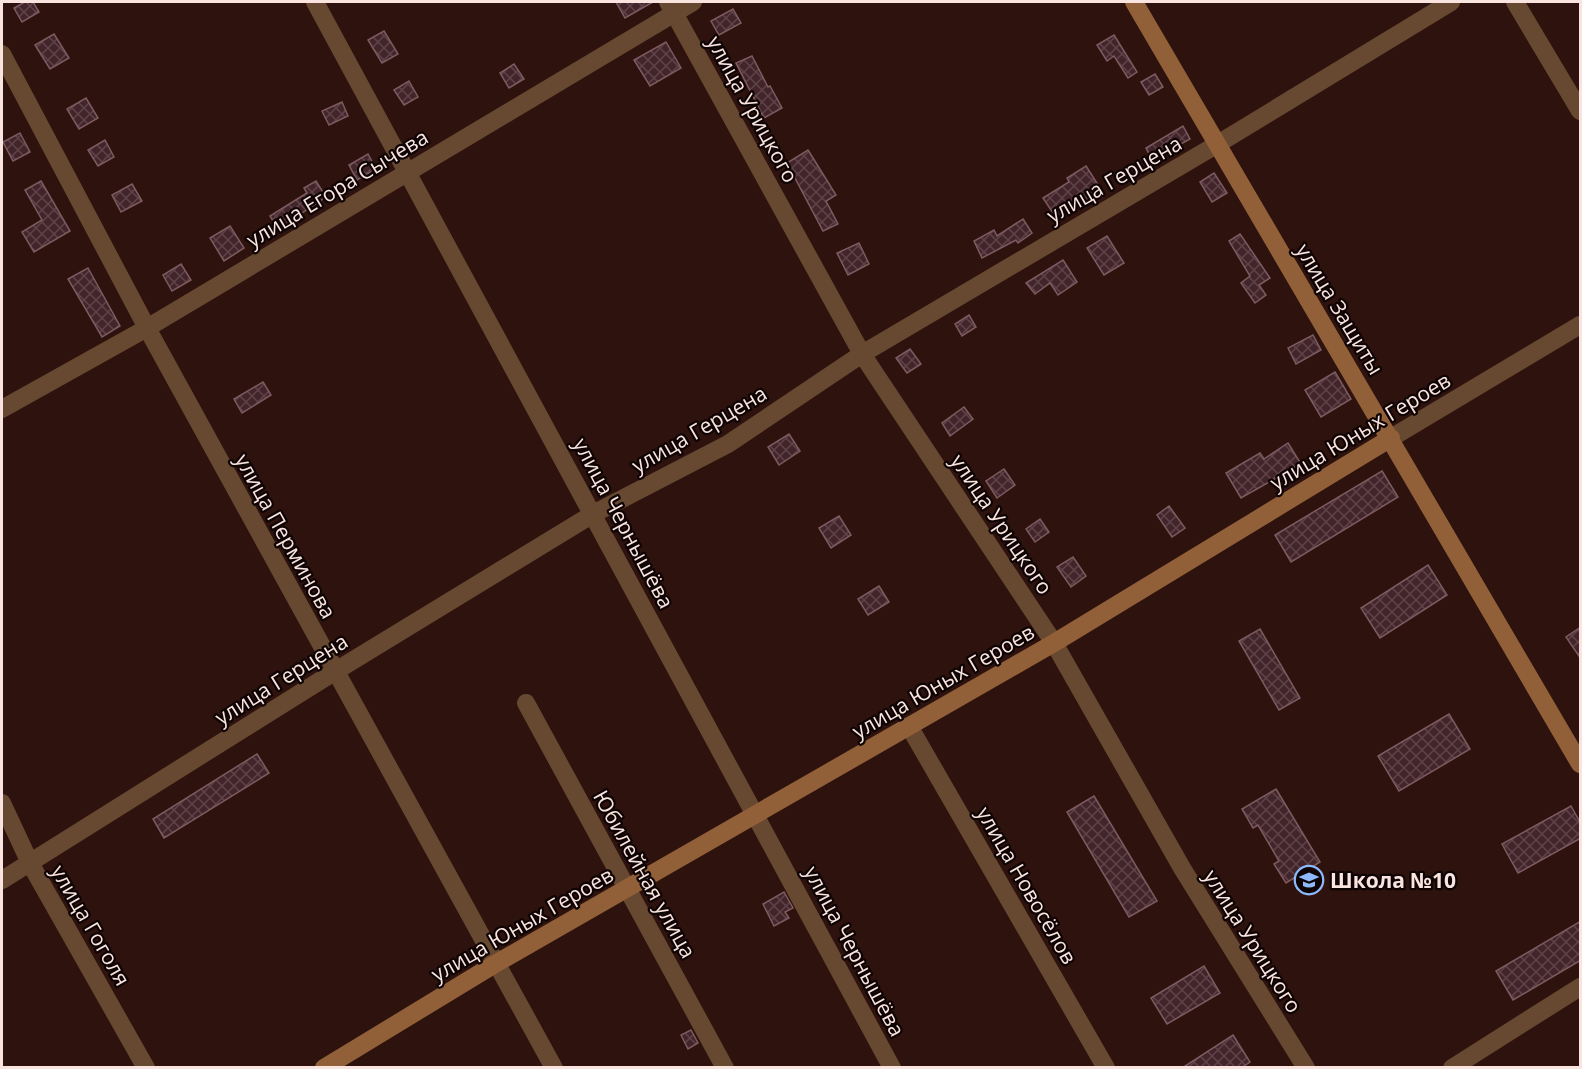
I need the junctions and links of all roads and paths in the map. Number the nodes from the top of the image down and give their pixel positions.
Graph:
1 (315, 2) edge
2 (693, 2) edge
3 (1134, 2) edge
4 (1451, 2) edge
5 (1515, 2) edge
6 (671, 7) edge
7 (2, 54) edge
8 (1581, 111) edge
9 (1216, 145) junction
10 (408, 171) junction
11 (1581, 325) edge
12 (147, 328) junction
13 (861, 354) junction
14 (2, 409) edge
15 (1391, 438) junction
16 (593, 514) junction
17 (1054, 643) junction
18 (334, 672) junction
19 (526, 703) dead end
20 (909, 726) junction
21 (1581, 764) edge
22 (2, 803) edge
23 (756, 814) junction
24 (30, 863) junction
25 (2, 880) edge
26 (628, 888) junction
27 (495, 964) junction
28 (1581, 987) edge
29 (345, 1062) edge
30 (146, 1068) edge
31 (324, 1068) edge
32 (554, 1068) edge
33 (725, 1068) edge
34 (892, 1068) edge
35 (1106, 1068) edge
36 (1306, 1068) edge
37 (1452, 1068) edge

1 - 10 street, улица Чернышёва
2 - 6 street, улица Егора Сычева
3 - 9 street, улица Защиты
4 - 9 street, улица Герцена
5 - 8 street
6 - 10 street, улица Егора Сычева
6 - 13 street, улица Урицкого
7 - 12 street, улица Перминова
9 - 13 street, улица Герцена
9 - 15 street, улица Защиты
10 - 12 street, улица Егора Сычева
10 - 16 street, улица Чернышёва
11 - 15 street, улица Юных Героев
12 - 14 street, улица Егора Сычева
12 - 18 street, улица Перминова
13 - 16 street, улица Герцена
13 - 17 street, улица Урицкого
15 - 17 street, улица Юных Героев
15 - 21 street, улица Защиты
16 - 18 street, улица Герцена
16 - 23 street, улица Чернышёва
17 - 20 street, улица Юных Героев
17 - 36 street, улица Урицкого
18 - 24 street, улица Герцена
18 - 27 street, улица Перминова
19 - 26 street, Юбилейная улица
20 - 23 street, улица Юных Героев
20 - 35 street, улица Новосёлов
22 - 24 street, улица Гоголя
23 - 26 street, улица Юных Героев
23 - 34 street, улица Чернышёва
24 - 25 street, улица Герцена
24 - 30 street, улица Гоголя
26 - 27 street, улица Юных Героев
26 - 33 street, Юбилейная улица
27 - 29 street, улица Юных Героев
27 - 32 street, улица Перминова
28 - 37 street
29 - 31 street, улица Юных Героев

